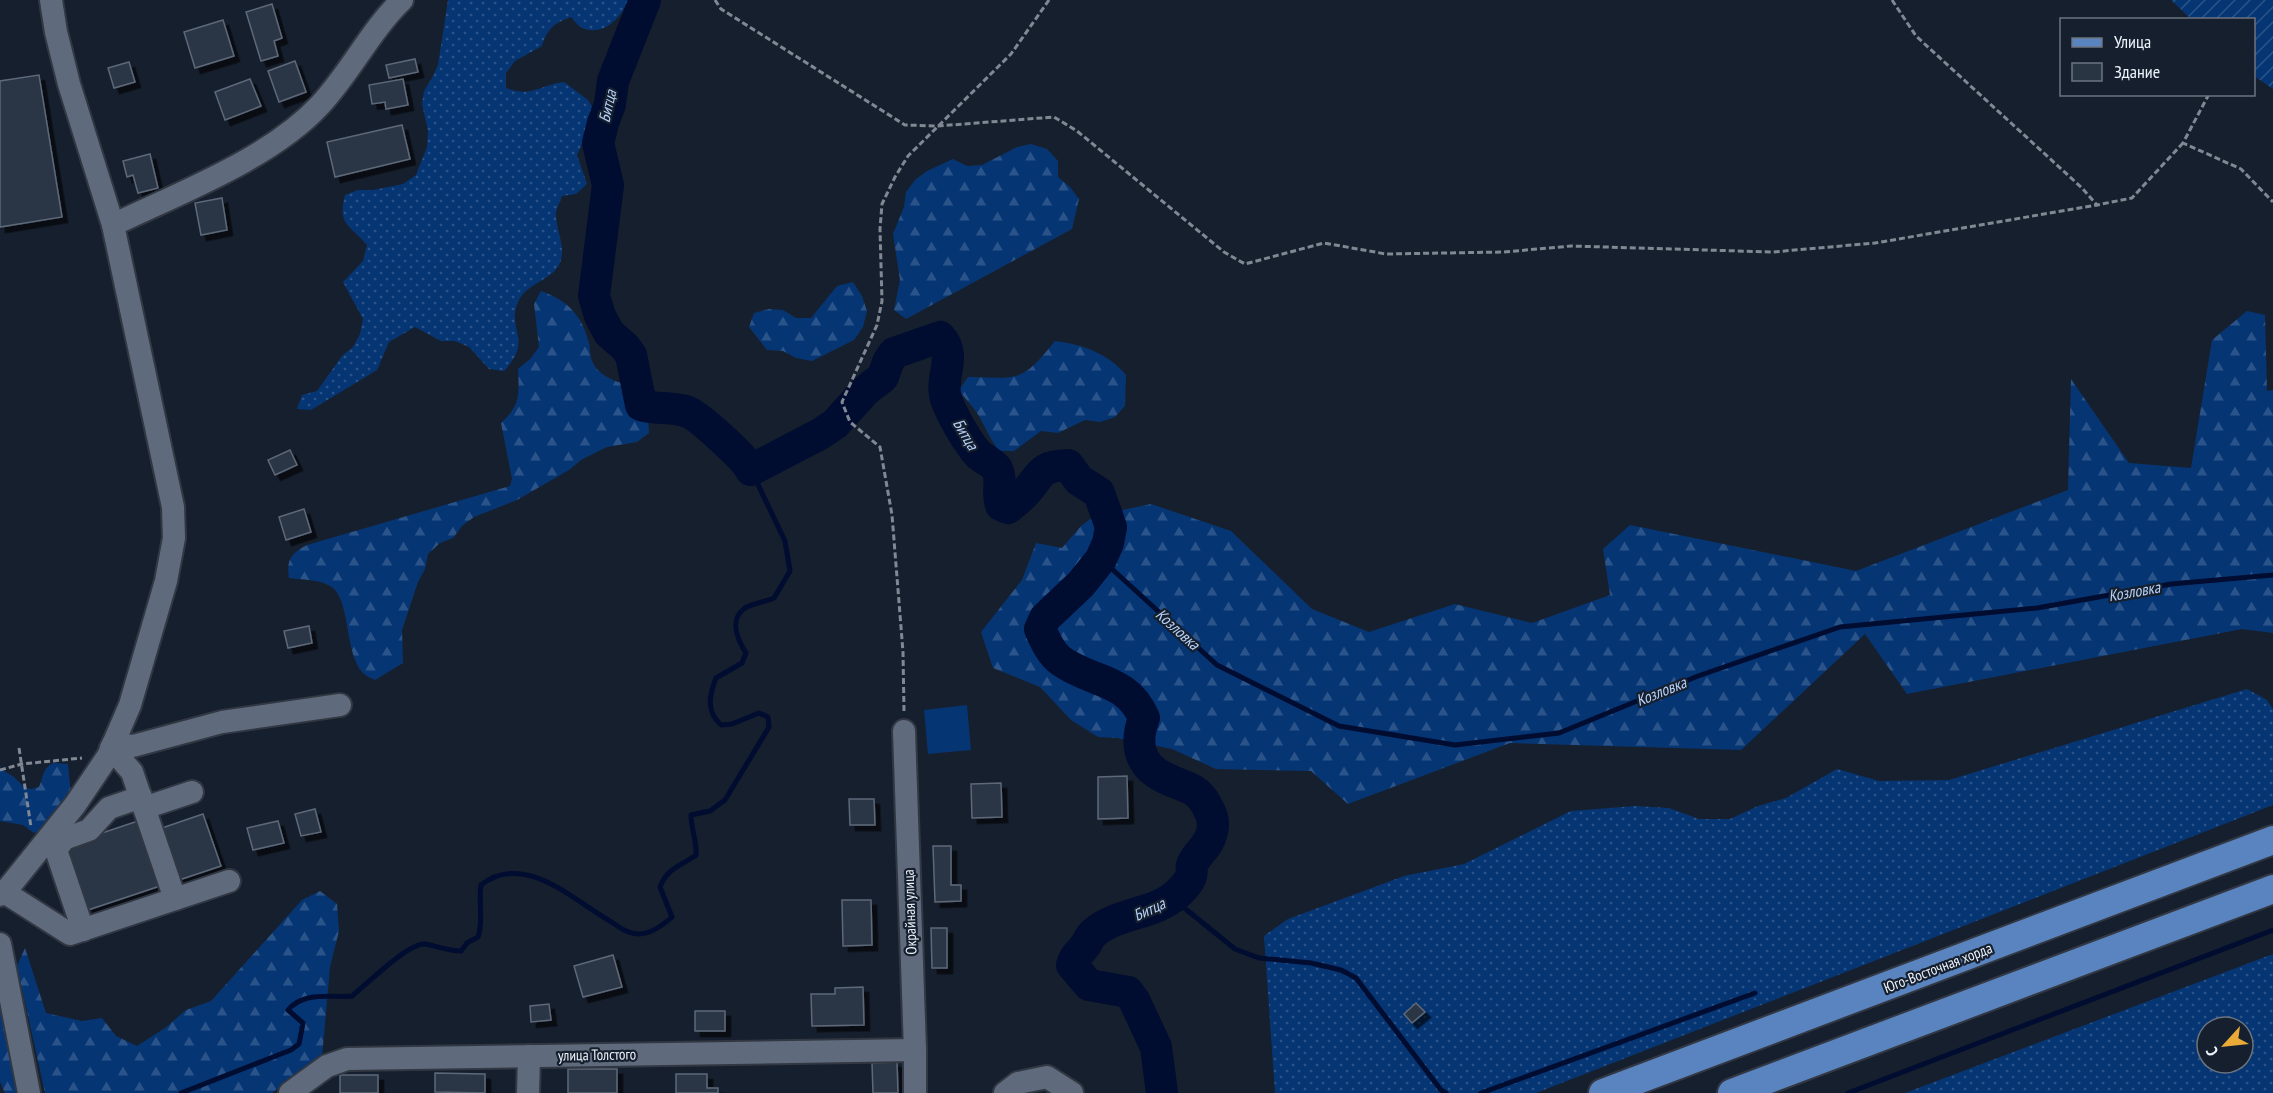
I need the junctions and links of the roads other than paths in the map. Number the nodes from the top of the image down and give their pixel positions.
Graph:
1 (51, 0) edge
2 (402, 0) edge
3 (113, 225) junction
4 (340, 705) dead end
5 (904, 731) road end
6 (111, 749) junction
7 (192, 792) dead end
8 (143, 803) junction
9 (2273, 840) edge
10 (229, 881) dead end
11 (2273, 889) edge
12 (2, 894) edge
13 (175, 899) junction
14 (83, 930) junction
15 (0, 944) edge
16 (915, 1050) junction
17 (529, 1056) junction
18 (29, 1093) edge
19 (290, 1093) edge
20 (528, 1093) edge
21 (915, 1093) edge
22 (1005, 1093) edge
23 (1072, 1093) edge
24 (1603, 1093) edge
25 (1732, 1093) edge

1 - 3 street
2 - 3 street
3 - 6 street
4 - 6 street
5 - 16 street, Окрайная улица
6 - 8 street
6 - 12 street
7 - 8 street
8 - 13 street
8 - 14 street
9 - 24 main road, Юго-Восточная хорда
10 - 13 street
11 - 25 main road
12 - 14 street
13 - 14 street
15 - 18 street
16 - 17 street, улица Толстого
16 - 21 street, Окрайная улица
17 - 19 street, улица Толстого
17 - 20 street
22 - 23 street

